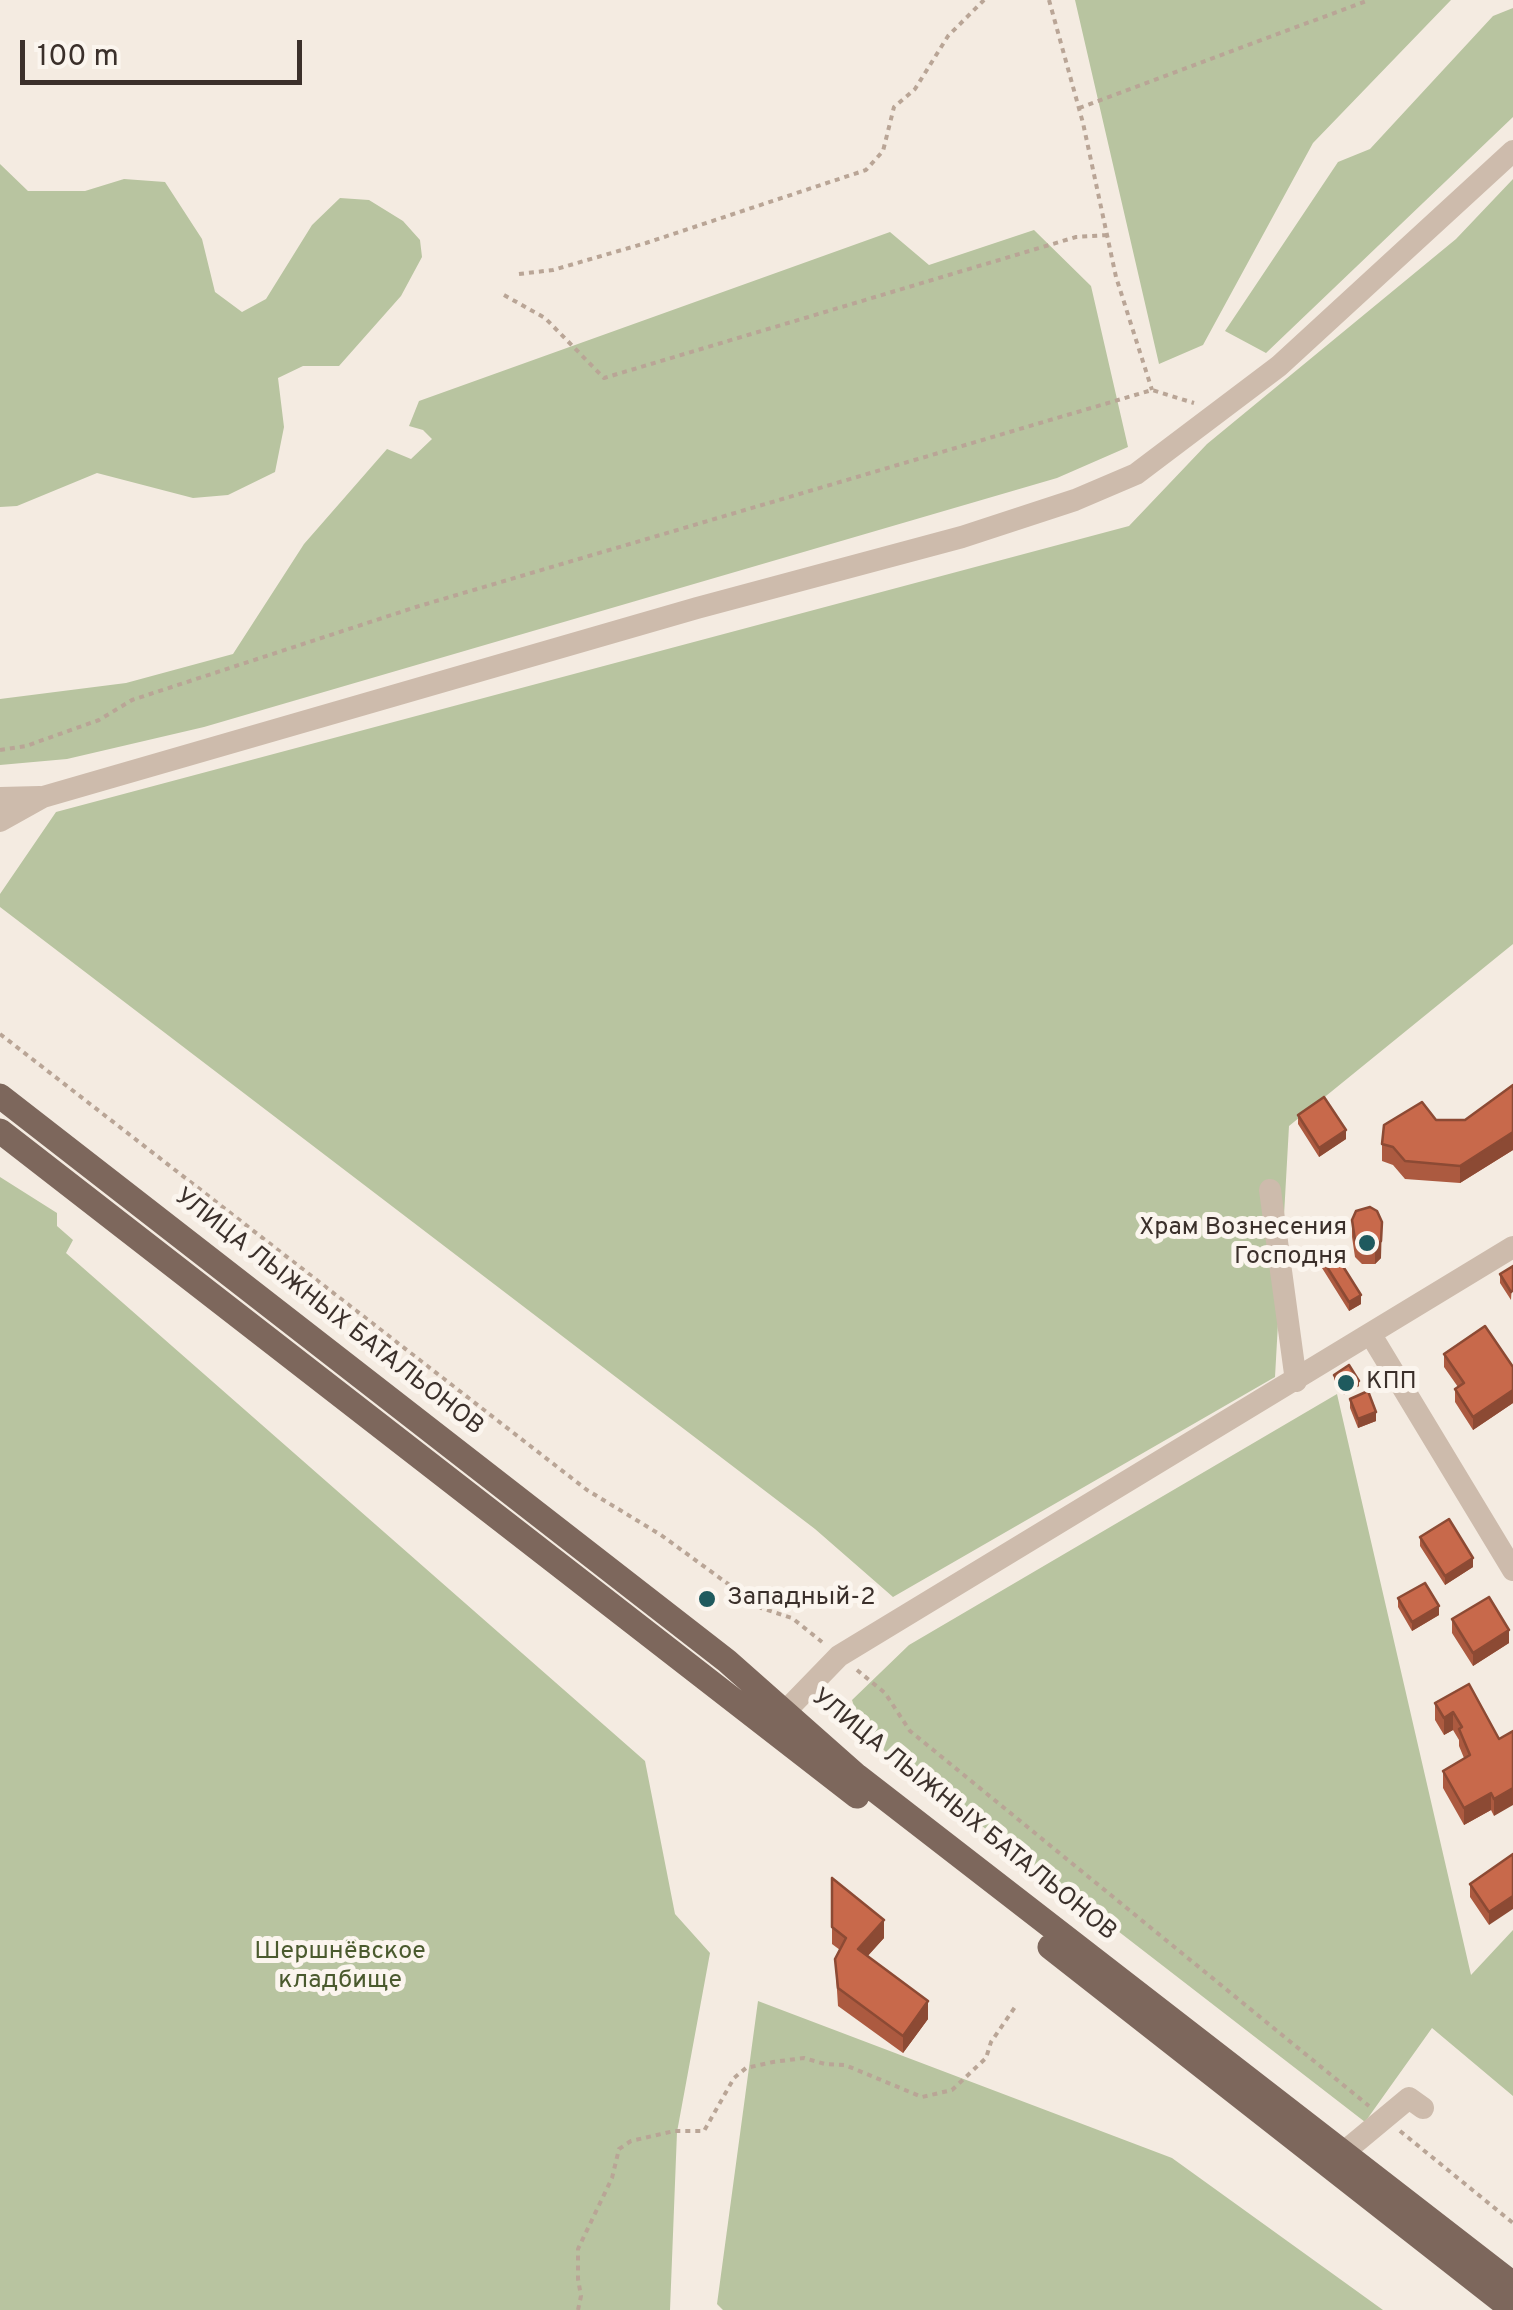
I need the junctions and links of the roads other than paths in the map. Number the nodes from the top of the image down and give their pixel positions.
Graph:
1 (1513, 151) edge
2 (43, 797) junction
3 (0, 798) edge
4 (0, 822) edge
5 (0, 1096) edge
6 (0, 1131) edge
7 (1270, 1190) dead end
8 (1513, 1247) edge
9 (1371, 1336) junction
10 (1296, 1381) junction
11 (1513, 1570) edge
12 (776, 1720) junction
13 (1423, 2108) dead end
14 (1344, 2152) junction
15 (1513, 2284) edge
16 (1513, 2310) edge

1 - 2 street
2 - 3 street
2 - 4 street
5 - 12 main road, УЛИЦА ЛЫЖНЫХ БАТАЛЬОНОВ
6 - 12 main road, УЛИЦА ЛЫЖНЫХ БАТАЛЬОНОВ
7 - 10 street
8 - 9 street
9 - 10 street
9 - 11 street
10 - 12 street
12 - 14 main road, УЛИЦА ЛЫЖНЫХ БАТАЛЬОНОВ
12 - 16 main road, УЛИЦА ЛЫЖНЫХ БАТАЛЬОНОВ
13 - 14 street
14 - 15 main road, УЛИЦА ЛЫЖНЫХ БАТАЛЬОНОВ

